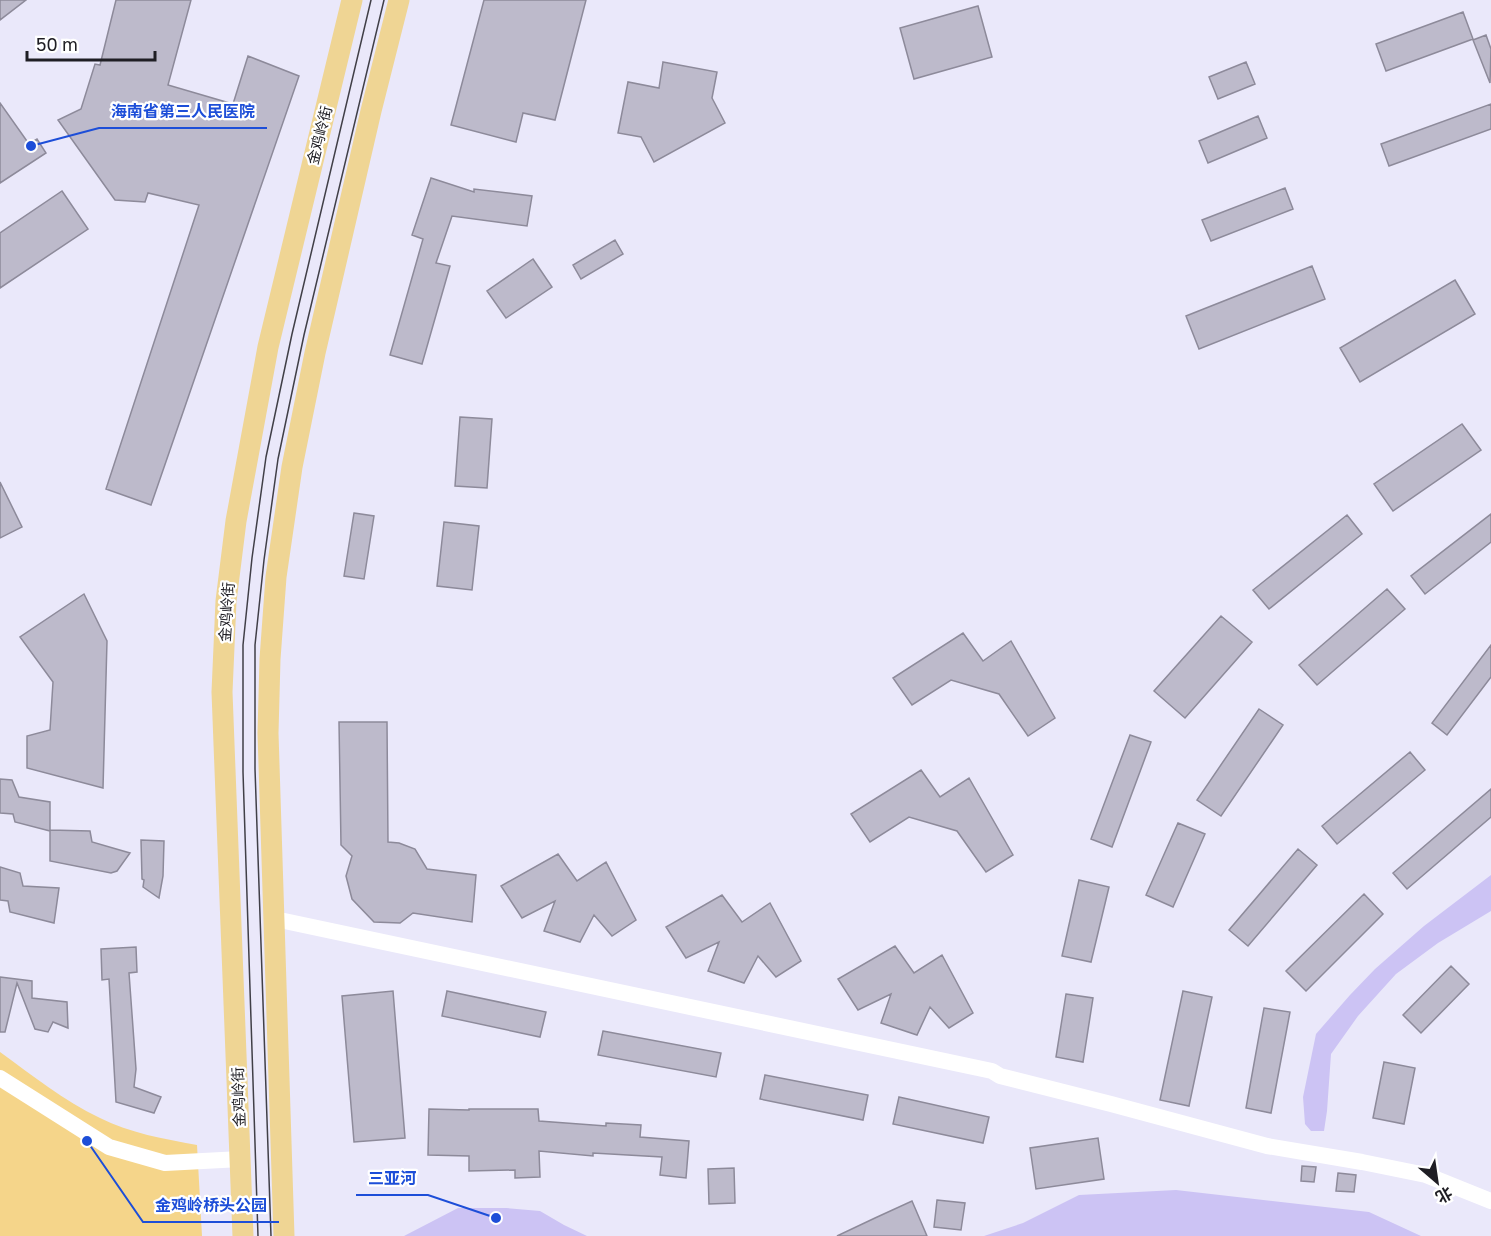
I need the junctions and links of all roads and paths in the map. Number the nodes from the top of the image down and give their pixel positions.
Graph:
1 (352, 0) edge
2 (399, 0) edge
3 (275, 919) junction
4 (0, 1078) edge
5 (241, 1159) junction
6 (1491, 1201) edge
7 (243, 1236) edge
8 (284, 1236) edge

1 - 5 main road, 金鸡岭街
2 - 3 main road
3 - 6 street
3 - 8 main road
4 - 5 street
5 - 7 main road, 金鸡岭街

